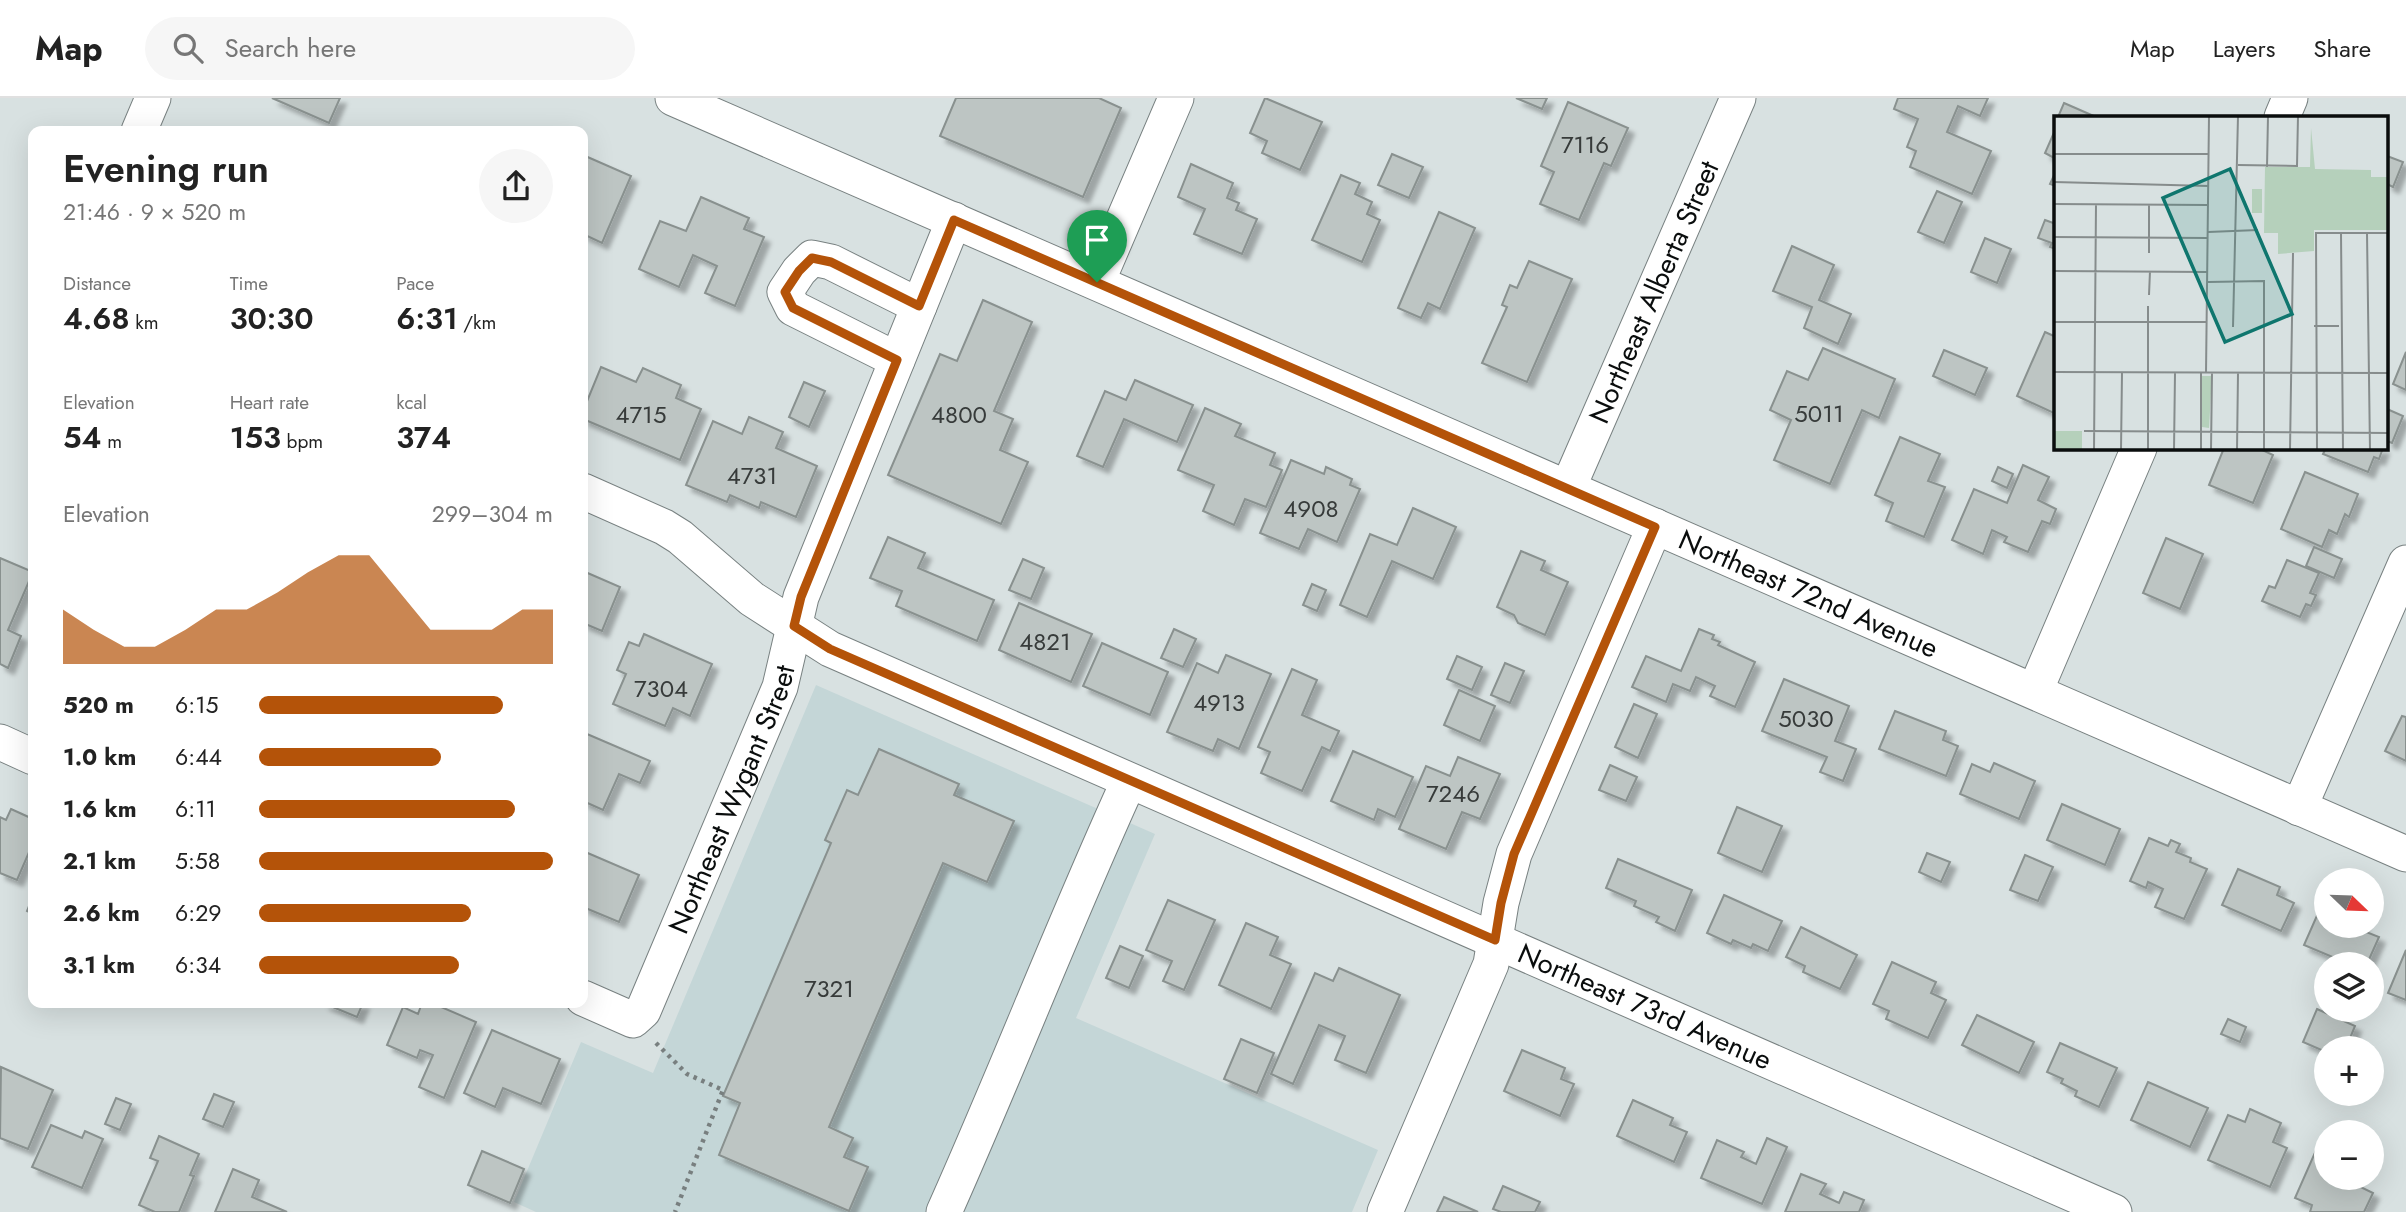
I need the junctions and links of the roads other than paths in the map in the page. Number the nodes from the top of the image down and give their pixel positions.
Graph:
1 (153, 98) edge
2 (673, 98) edge
3 (1176, 98) edge
4 (1738, 98) edge
5 (2290, 98) edge
6 (2281, 116) edge
7 (141, 126) edge
8 (954, 220) junction
9 (1097, 282) junction
10 (919, 306) junction
11 (897, 360) junction
12 (2138, 450) edge
13 (1568, 488) junction
14 (588, 493) edge
15 (1655, 527) junction
16 (2406, 563) edge
17 (794, 626) junction
18 (2035, 691) junction
19 (0, 742) edge
20 (28, 755) edge
21 (1129, 780) junction
22 (2299, 808) junction
23 (2406, 854) edge
24 (1495, 940) junction
25 (588, 1000) edge
26 (944, 1212) edge
27 (1385, 1212) edge
28 (2114, 1212) edge

1 - 7 street
2 - 8 street, Northeast 72nd Avenue
3 - 9 street
4 - 13 street, Northeast Alberta Street
5 - 6 street
8 - 9 street, Northeast 72nd Avenue
8 - 10 street, Northeast Wygant Street
9 - 13 street, Northeast 72nd Avenue
10 - 11 street, Northeast Wygant Street
10 - 11 street
11 - 17 street, Northeast Wygant Street
12 - 18 street
13 - 15 street, Northeast 72nd Avenue
14 - 17 street, Northeast 73rd Avenue
15 - 18 street, Northeast 72nd Avenue
15 - 24 street
16 - 22 street
17 - 21 street, Northeast 73rd Avenue
17 - 25 street, Northeast Wygant Street
18 - 22 street, Northeast 72nd Avenue
19 - 20 street
21 - 24 street, Northeast 73rd Avenue
21 - 26 street
22 - 23 street, Northeast 72nd Avenue
24 - 27 street
24 - 28 street, Northeast 73rd Avenue

